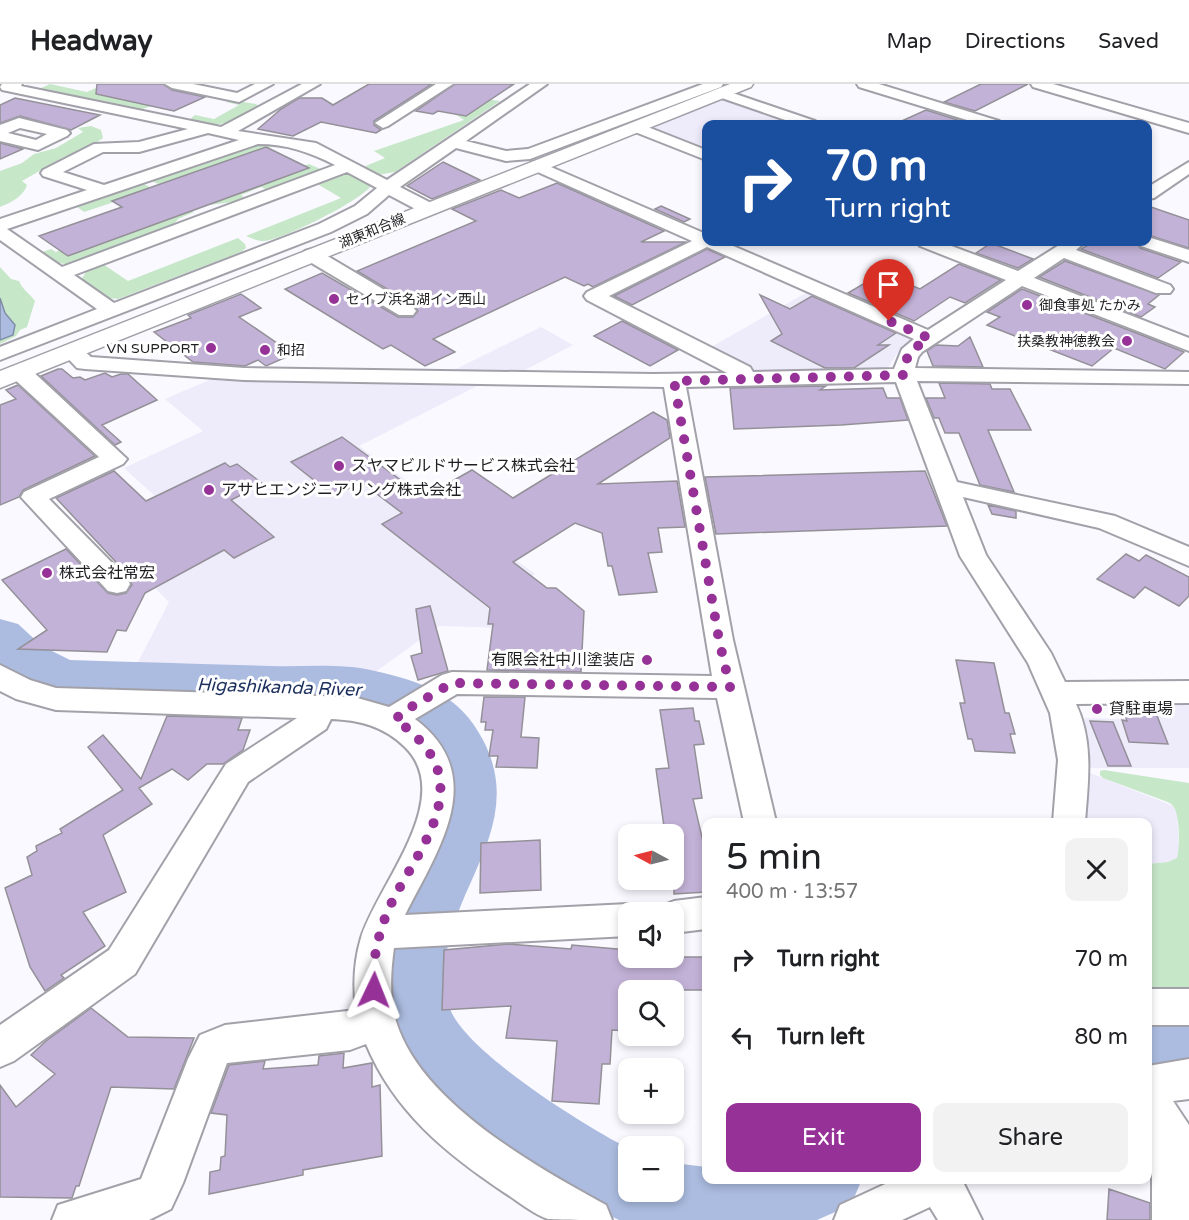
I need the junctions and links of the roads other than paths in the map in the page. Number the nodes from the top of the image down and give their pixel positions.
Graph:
1 (39, 84) edge
2 (172, 84) edge
3 (266, 84) edge
4 (313, 84) edge
5 (446, 84) edge
6 (539, 84) edge
7 (745, 84) edge
8 (864, 84) edge
9 (1038, 84) edge
10 (11, 88) edge
11 (719, 89) edge
12 (677, 91) edge
13 (238, 98) junction
14 (83, 103) junction
15 (274, 105) junction
16 (800, 120) edge
17 (981, 120) edge
18 (383, 123) dead end
19 (34, 126) junction
20 (635, 127) junction
21 (1189, 128) edge
22 (208, 129) junction
23 (0, 131) edge
24 (224, 132) junction
25 (0, 136) edge
26 (256, 139) junction
27 (453, 143) junction
28 (139, 147) junction
29 (702, 153) edge
30 (348, 166) junction
31 (537, 166) junction
32 (1189, 167) edge
33 (1152, 173) edge
34 (1170, 180) junction
35 (78, 183) junction
36 (1189, 186) edge
37 (388, 188) junction
38 (103, 190) junction
39 (1152, 191) edge
40 (429, 209) junction
41 (0, 225) edge
42 (0, 232) edge
43 (702, 240) edge
44 (1152, 243) edge
45 (702, 244) edge
46 (715, 246) edge
47 (936, 246) edge
48 (1069, 246) edge
49 (312, 255) junction
50 (1189, 256) edge
51 (60, 274) junction
52 (1020, 278) junction
53 (1163, 289) dead end
54 (112, 311) junction
55 (406, 311) dead end
56 (929, 338) junction
57 (1189, 345) edge
58 (71, 351) junction
59 (0, 354) edge
60 (904, 375) junction
61 (10, 376) edge
62 (1189, 378) edge
63 (744, 380) junction
64 (674, 381) junction
65 (947, 490) junction
66 (1189, 557) edge
67 (117, 584) dead end
68 (0, 676) edge
69 (730, 687) junction
70 (1189, 692) edge
71 (1057, 693) junction
72 (319, 707) junction
73 (398, 717) junction
74 (759, 818) edge
75 (1069, 818) edge
76 (702, 914) edge
77 (684, 916) edge
78 (618, 921) edge
79 (385, 933) junction
80 (1189, 1006) edge
81 (1152, 1007) edge
82 (378, 1021) junction
83 (0, 1048) edge
84 (1189, 1079) edge
85 (1152, 1085) edge
86 (1152, 1103) edge
87 (1181, 1143) edge
88 (932, 1184) edge
89 (943, 1184) edge
90 (73, 1220) edge
91 (591, 1220) edge
92 (855, 1220) edge
93 (961, 1220) edge
94 (1173, 1220) edge

1 - 10 street
2 - 13 street
3 - 13 street
4 - 15 street
5 - 18 street
6 - 27 street
7 - 11 main road, 湖東和合線
8 - 17 street
9 - 21 street
10 - 14 street
11 - 12 street
11 - 16 street
11 - 20 main road, 湖東和合線
12 - 27 street
13 - 15 street
14 - 19 street
14 - 22 street
15 - 24 street
19 - 23 street
19 - 25 street
20 - 29 street
20 - 31 main road, 湖東和合線
22 - 24 street
22 - 28 street
24 - 26 street
26 - 30 street
26 - 38 street
27 - 37 street
28 - 35 street
28 - 35 street
30 - 37 street
30 - 51 street
31 - 40 main road, 湖東和合線
31 - 43 street
32 - 34 street
33 - 34 street
34 - 36 street
34 - 39 street
35 - 38 street
37 - 40 street
37 - 54 street
38 - 41 street
40 - 49 main road, 湖東和合線
42 - 51 street
44 - 50 street
45 - 63 street
46 - 56 street
47 - 52 street
48 - 52 street
48 - 53 street
49 - 55 street
49 - 58 main road, 湖東和合線
51 - 54 street
52 - 56 street
52 - 57 street
54 - 59 street
56 - 60 street
58 - 61 main road, 湖東和合線
58 - 64 street
60 - 62 street
60 - 63 street
60 - 65 street
61 - 67 street
63 - 64 street
64 - 69 street
65 - 66 street
65 - 71 street
68 - 72 street
69 - 73 street
69 - 74 street
70 - 71 street
71 - 75 street
72 - 73 street
72 - 83 street
73 - 79 street
76 - 77 street
78 - 79 street
79 - 82 street
80 - 81 street
82 - 90 street
82 - 91 street
84 - 85 street
86 - 87 street
87 - 94 street
88 - 92 street
89 - 93 street

